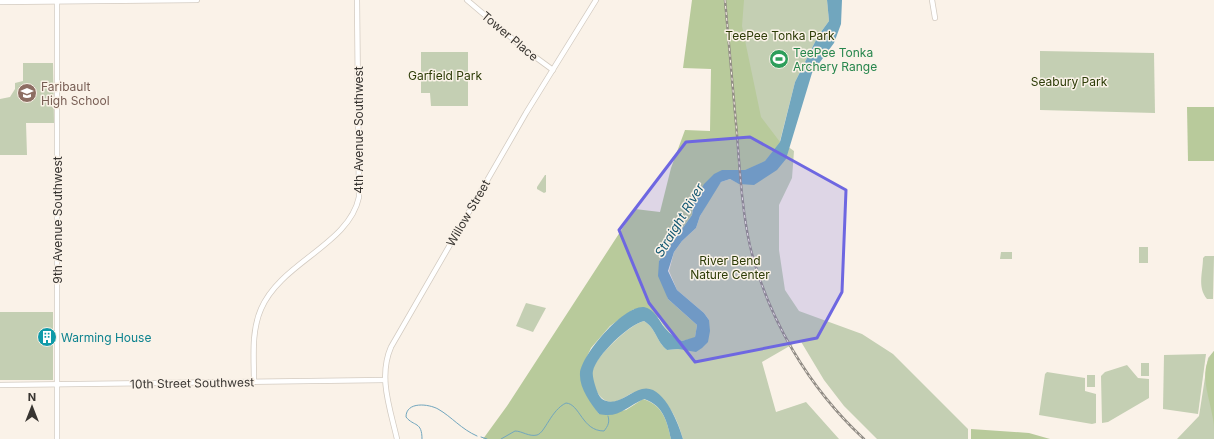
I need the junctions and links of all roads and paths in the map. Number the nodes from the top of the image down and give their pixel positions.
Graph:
1 (197, 0) edge
2 (357, 0) edge
3 (467, 0) edge
4 (596, 0) edge
5 (932, 0) edge
6 (57, 1) edge
7 (0, 2) edge
8 (472, 2) edge
9 (935, 18) dead end
10 (553, 70) junction
11 (384, 380) junction
12 (254, 382) junction
13 (56, 384) junction
14 (0, 385) edge
15 (57, 439) edge
16 (397, 439) edge

1 - 6 street
2 - 12 street, 4th Avenue Southwest
3 - 8 street, Tower Place
4 - 10 street, Willow Street
5 - 9 street
6 - 7 street
6 - 13 street, 9th Avenue Southwest
8 - 10 street, Tower Place
10 - 11 street, Willow Street
11 - 12 street, 10th Street Southwest
11 - 16 street, Willow Street
12 - 13 street, 10th Street Southwest
13 - 14 street, 10th Street Southwest
13 - 15 street, 9th Avenue Southwest

